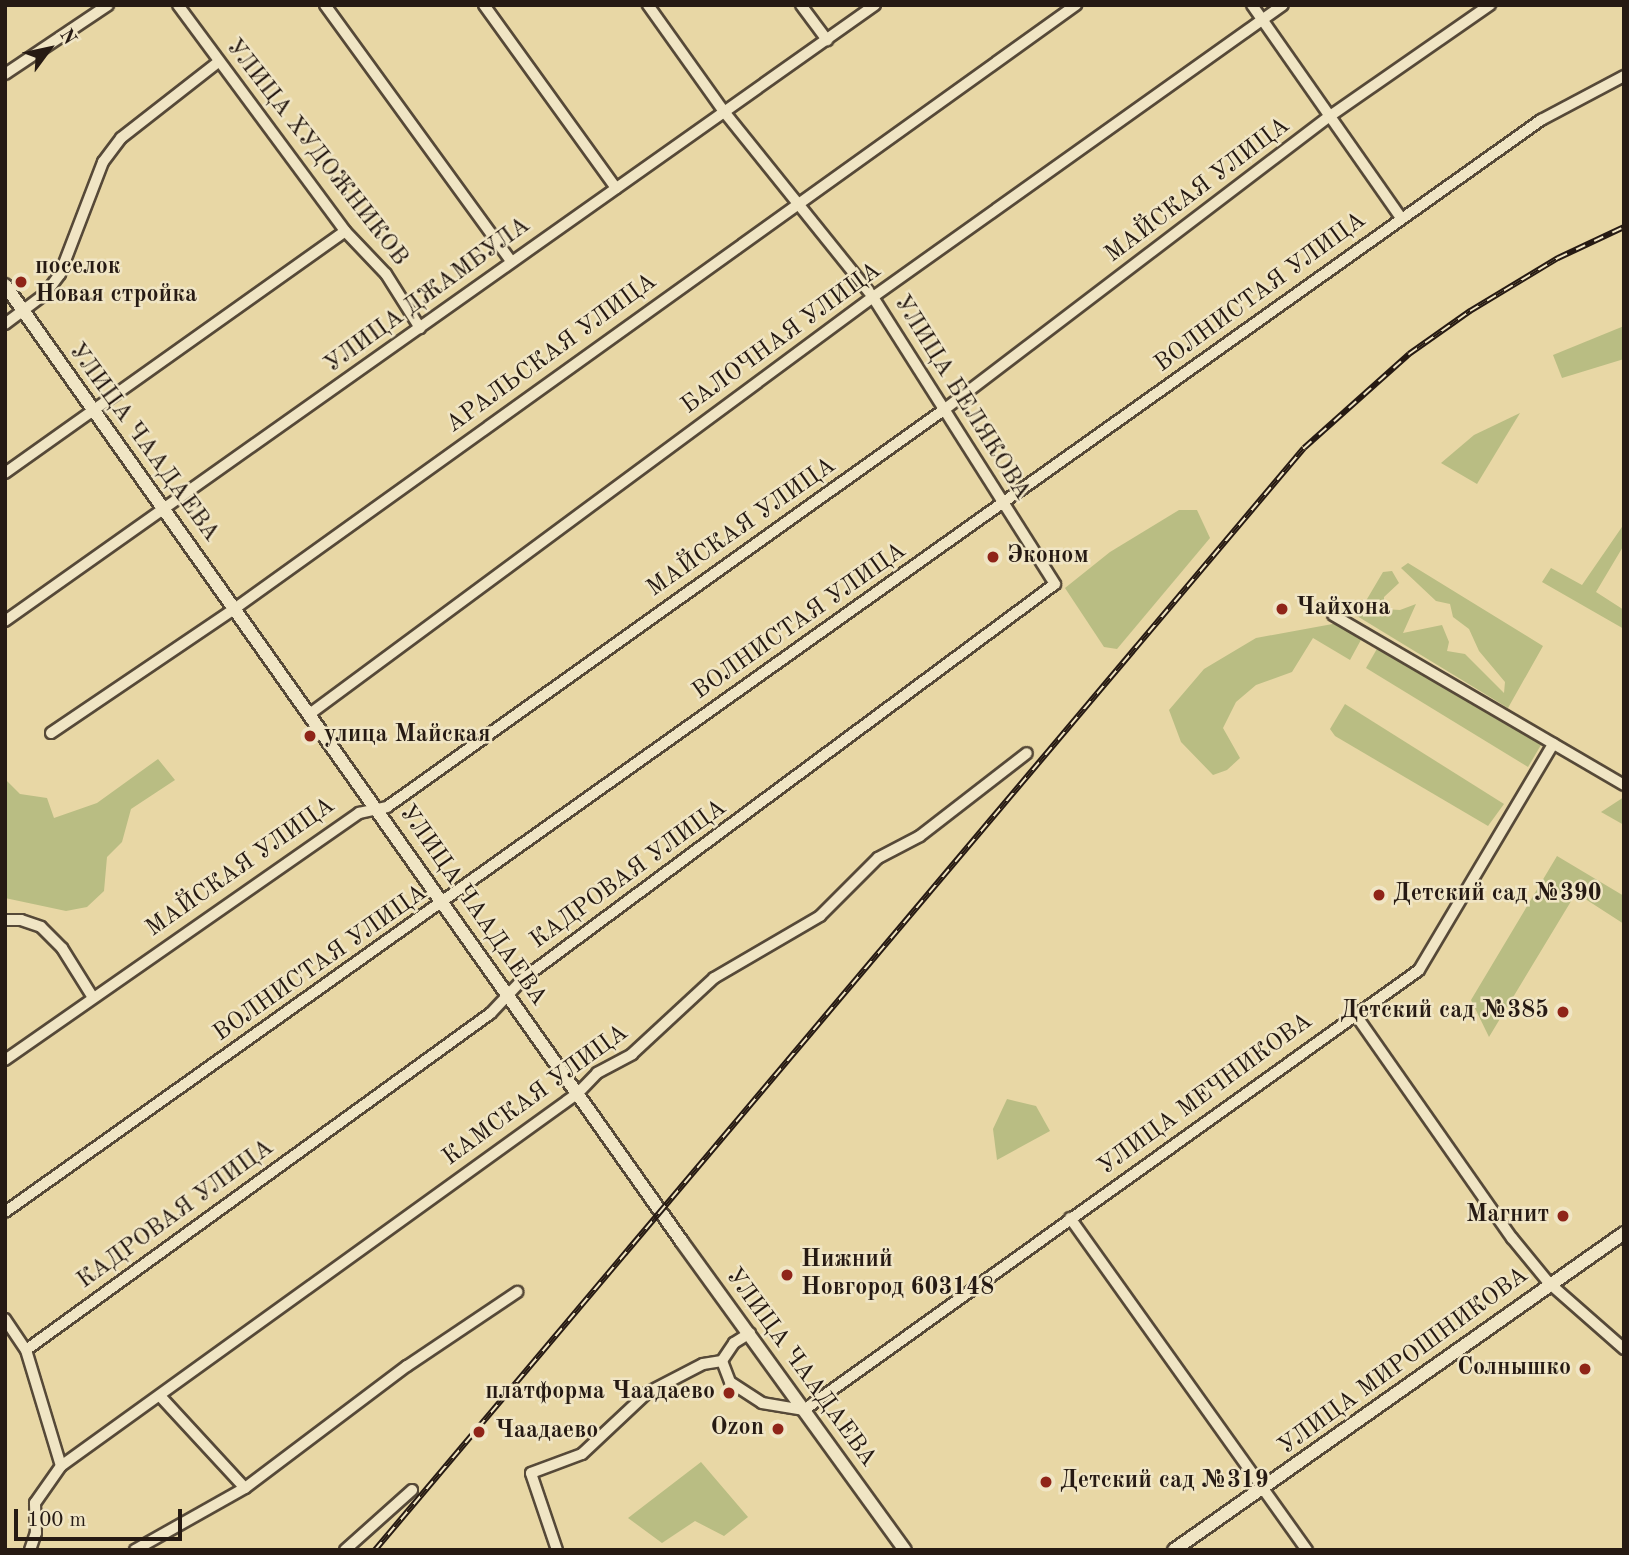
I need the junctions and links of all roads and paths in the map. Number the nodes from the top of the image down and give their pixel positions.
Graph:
1 (107, 5) edge
2 (178, 5) edge
3 (325, 5) edge
4 (484, 5) edge
5 (648, 5) edge
6 (801, 5) edge
7 (875, 5) edge
8 (1076, 5) edge
9 (1252, 5) edge
10 (1283, 5) edge
11 (1490, 5) edge
12 (1262, 20) junction
13 (827, 40) junction
14 (217, 63) junction
15 (5, 74) edge
16 (1624, 76) edge
17 (726, 113) junction
18 (1331, 116) junction
19 (616, 188) junction
20 (799, 202) junction
21 (1401, 218) junction
22 (345, 232) junction
23 (510, 260) junction
24 (5, 285) edge
25 (873, 297) junction
26 (23, 312) junction
27 (5, 324) edge
28 (420, 328) junction
29 (945, 409) junction
30 (92, 412) junction
31 (5, 473) edge
32 (1003, 505) junction
33 (164, 510) junction
34 (1055, 584) joint
35 (237, 607) junction
36 (1333, 615) dead end
37 (5, 621) edge
38 (311, 713) junction
39 (51, 733) dead end
40 (1553, 744) junction
41 (1027, 753) dead end
42 (1624, 786) edge
43 (380, 811) junction
44 (444, 904) junction
45 (5, 920) edge
46 (92, 996) junction
47 (509, 997) junction
48 (1355, 1014) junction
49 (5, 1060) edge
50 (578, 1093) junction
51 (5, 1212) edge
52 (1070, 1218) junction
53 (1624, 1233) edge
54 (1549, 1283) junction
55 (517, 1292) dead end
56 (5, 1319) edge
57 (750, 1333) junction
58 (1624, 1349) edge
59 (26, 1350) junction
60 (722, 1361) junction
61 (159, 1396) junction
62 (804, 1410) junction
63 (61, 1466) junction
64 (245, 1488) junction
65 (1263, 1489) junction
66 (412, 1490) dead end
67 (30, 1550) edge
68 (135, 1550) edge
69 (345, 1550) edge
70 (557, 1550) edge
71 (905, 1550) edge
72 (1174, 1550) edge
73 (1307, 1550) edge

1 - 15 street
2 - 14 street, УЛИЦА ХУДОЖНИКОВ
3 - 23 street
4 - 19 street
5 - 17 street, УЛИЦА БЕЛЯКОВА
6 - 13 street
7 - 13 street, УЛИЦА ДЖАМБУЛА
8 - 20 street, АРАЛЬСКАЯ УЛИЦА
9 - 12 street
10 - 12 street, БАЛОЧНАЯ УЛИЦА
11 - 18 street, МАЙСКАЯ УЛИЦА
12 - 18 street
12 - 25 street, БАЛОЧНАЯ УЛИЦА
13 - 17 street, УЛИЦА ДЖАМБУЛА
14 - 22 street, УЛИЦА ХУДОЖНИКОВ
14 - 26 street
16 - 21 street, ВОЛНИСТАЯ УЛИЦА
17 - 19 street, УЛИЦА ДЖАМБУЛА
17 - 20 street, УЛИЦА БЕЛЯКОВА
18 - 21 street
18 - 29 street, МАЙСКАЯ УЛИЦА
19 - 23 street, УЛИЦА ДЖАМБУЛА
20 - 25 street, УЛИЦА БЕЛЯКОВА
20 - 35 street, АРАЛЬСКАЯ УЛИЦА
21 - 32 street, ВОЛНИСТАЯ УЛИЦА
22 - 28 street, УЛИЦА ХУДОЖНИКОВ
22 - 30 street
23 - 28 street, УЛИЦА ДЖАМБУЛА
24 - 26 street, УЛИЦА ЧААДАЕВА
25 - 29 street, УЛИЦА БЕЛЯКОВА
25 - 38 street, БАЛОЧНАЯ УЛИЦА
26 - 27 street
26 - 30 street, УЛИЦА ЧААДАЕВА
28 - 33 street, УЛИЦА ДЖАМБУЛА
29 - 32 street, УЛИЦА БЕЛЯКОВА
29 - 43 street, МАЙСКАЯ УЛИЦА
30 - 31 street
30 - 33 street, УЛИЦА ЧААДАЕВА
32 - 34 street, УЛИЦА БЕЛЯКОВА
32 - 44 street, ВОЛНИСТАЯ УЛИЦА
33 - 35 street, УЛИЦА ЧААДАЕВА
33 - 37 street, УЛИЦА ДЖАМБУЛА
34 - 47 street, КАДРОВАЯ УЛИЦА
35 - 38 street, УЛИЦА ЧААДАЕВА
35 - 39 street, АРАЛЬСКАЯ УЛИЦА
36 - 40 street
38 - 43 street, УЛИЦА ЧААДАЕВА
40 - 42 street
40 - 48 street, УЛИЦА МЕЧНИКОВА
41 - 50 street, КАМСКАЯ УЛИЦА
43 - 44 street, УЛИЦА ЧААДАЕВА
43 - 46 street, МАЙСКАЯ УЛИЦА
44 - 47 street, УЛИЦА ЧААДАЕВА
44 - 51 street, ВОЛНИСТАЯ УЛИЦА
45 - 46 street
46 - 49 street, МАЙСКАЯ УЛИЦА
47 - 50 street, УЛИЦА ЧААДАЕВА
47 - 59 street, КАДРОВАЯ УЛИЦА
48 - 52 street, УЛИЦА МЕЧНИКОВА
48 - 54 street
50 - 57 street, УЛИЦА ЧААДАЕВА
50 - 61 street, КАМСКАЯ УЛИЦА
52 - 62 street, УЛИЦА МЕЧНИКОВА
52 - 65 street
53 - 54 street, УЛИЦА МИРОШНИКОВА
54 - 58 street
54 - 65 street, УЛИЦА МИРОШНИКОВА
55 - 64 street
56 - 59 street
57 - 60 street
57 - 62 street, УЛИЦА ЧААДАЕВА
59 - 63 street
60 - 62 street
60 - 70 street
61 - 63 street, КАМСКАЯ УЛИЦА
61 - 64 street
62 - 71 street, УЛИЦА ЧААДАЕВА
63 - 67 street, КАМСКАЯ УЛИЦА
64 - 68 street
65 - 72 street, УЛИЦА МИРОШНИКОВА
65 - 73 street
66 - 69 street

